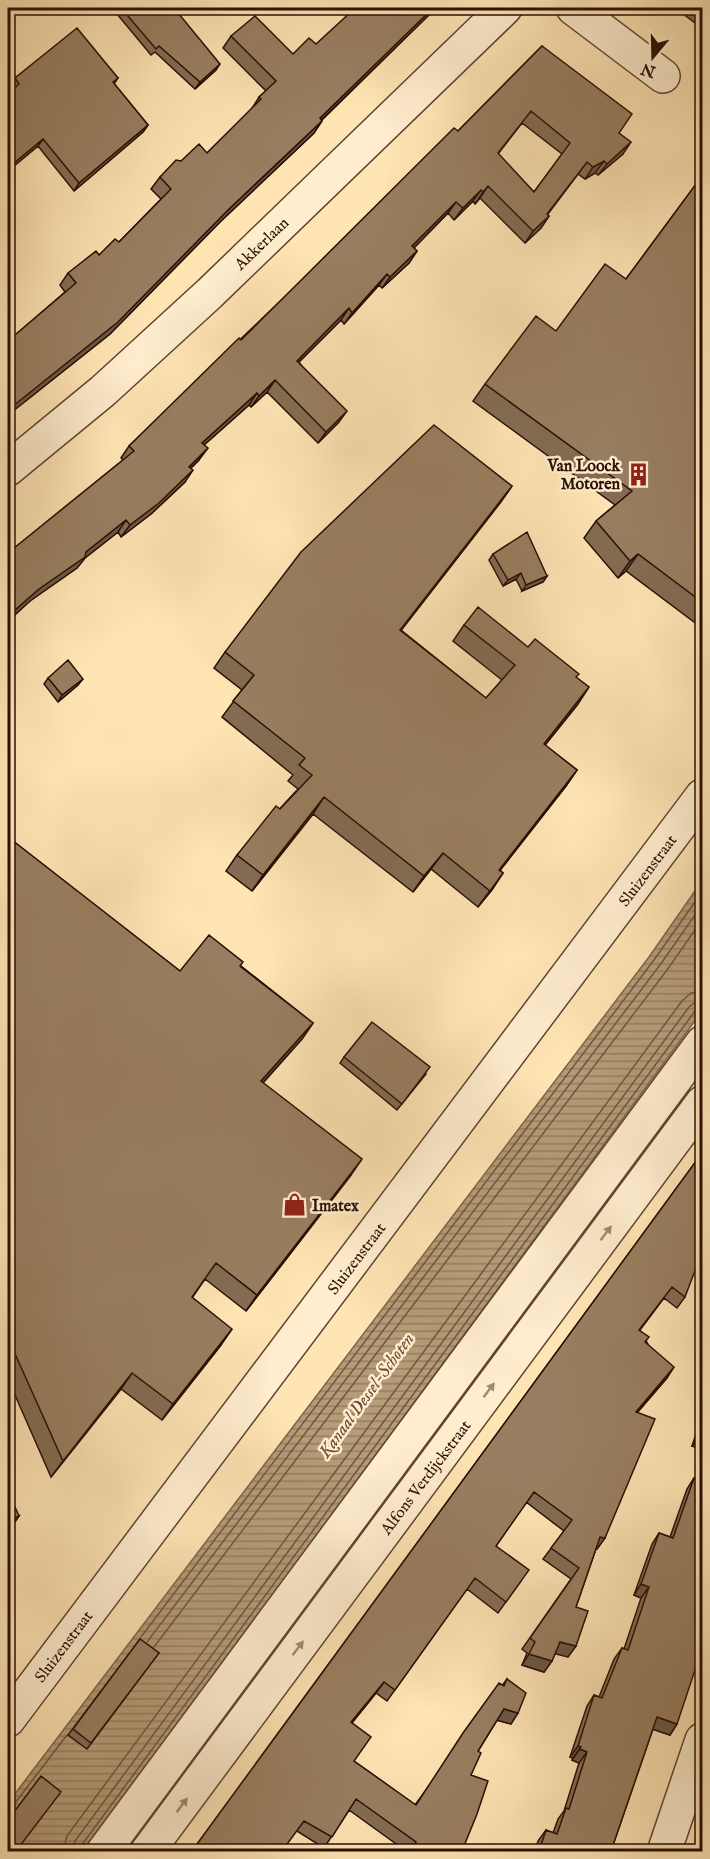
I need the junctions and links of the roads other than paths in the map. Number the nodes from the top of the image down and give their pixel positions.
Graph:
1 (505, 8) edge
2 (573, 8) edge
3 (663, 76) dead end
4 (8, 469) edge
5 (702, 796) edge
6 (702, 1043) edge
7 (702, 1103) edge
8 (8, 1720) edge
9 (702, 1740) edge
10 (103, 1851) edge
11 (147, 1851) edge
12 (664, 1851) edge

1 - 4 street, Akkerlaan
2 - 3 street
5 - 8 street, Sluizenstraat
6 - 10 street
11 -> 7 street, Alfons Verdijckstraat
9 - 12 street

